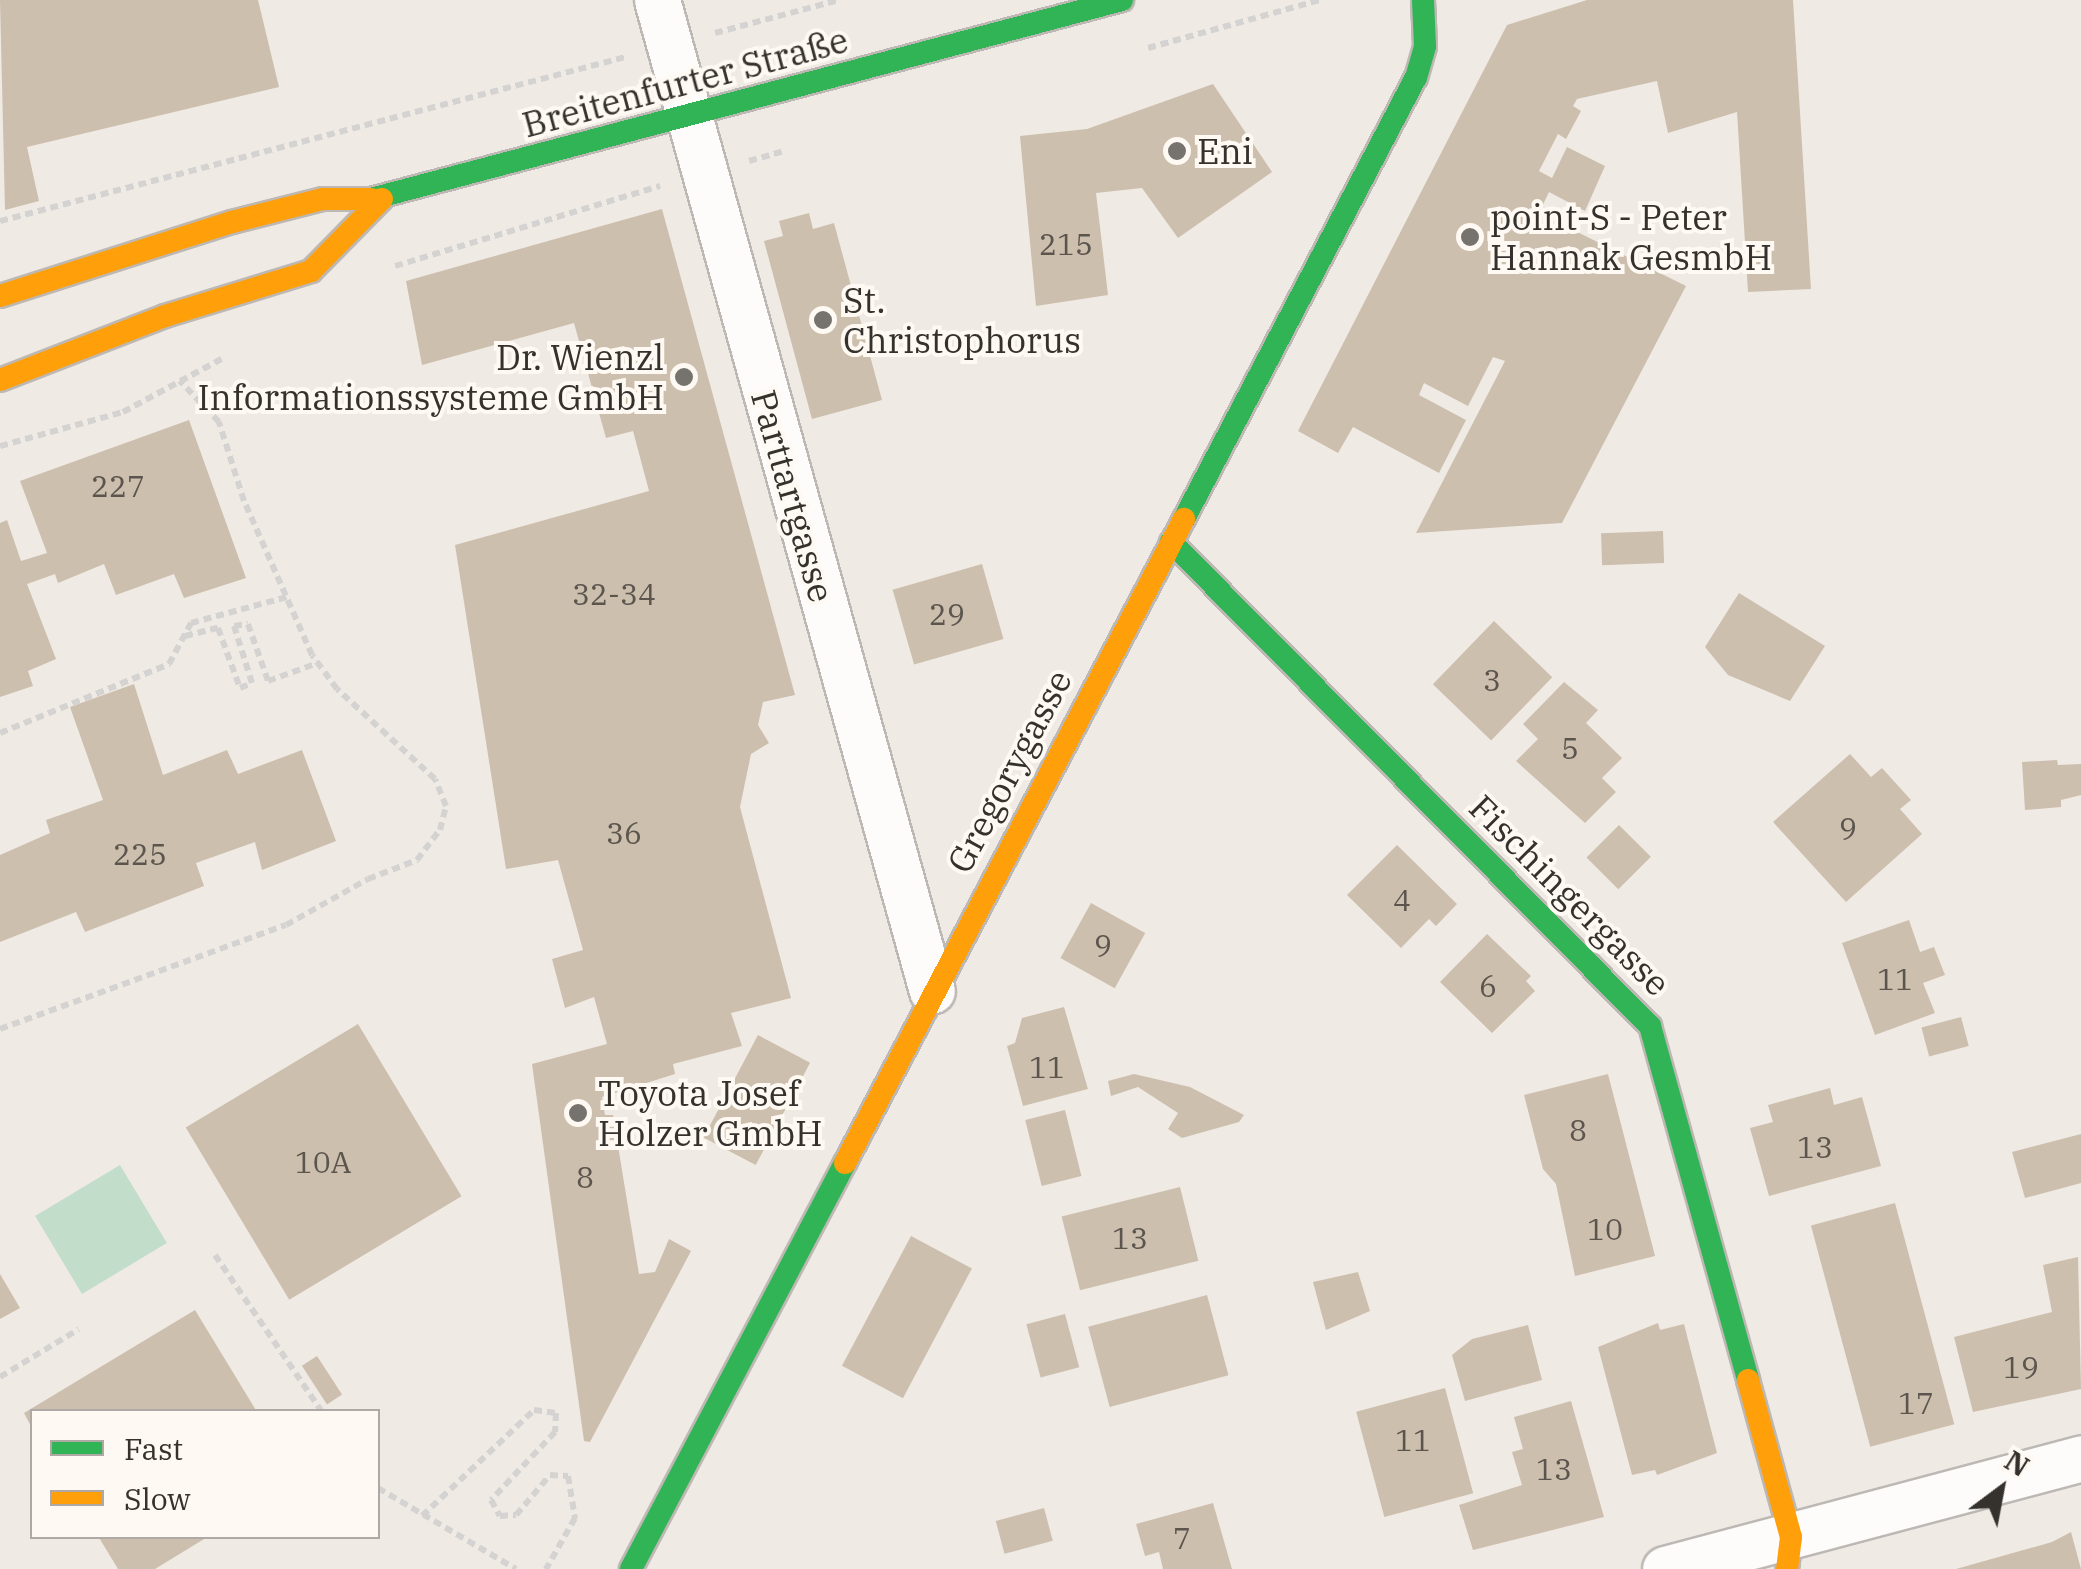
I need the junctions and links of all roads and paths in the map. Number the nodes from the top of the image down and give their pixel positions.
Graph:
1 (657, 0) edge
2 (839, 0) edge
3 (1122, 0) edge
4 (1320, 0) edge
5 (1423, 0) edge
6 (670, 45) junction
7 (1138, 51) dead end
8 (688, 117) junction
9 (798, 147) dead end
10 (704, 174) junction
11 (382, 200) junction
12 (0, 221) edge
13 (380, 274) dead end
14 (0, 296) edge
15 (242, 348) dead end
16 (0, 380) edge
17 (180, 381) junction
18 (0, 446) edge
19 (1171, 542) junction
20 (286, 598) junction
21 (184, 636) junction
22 (318, 663) junction
23 (0, 733) edge
24 (932, 991) junction
25 (0, 1029) edge
26 (215, 1255) dead end
27 (78, 1329) dead end
28 (0, 1377) edge
29 (320, 1409) edge
30 (2081, 1458) edge
31 (380, 1489) edge
32 (422, 1516) junction
33 (1789, 1553) edge
34 (516, 1569) edge
35 (546, 1569) edge
36 (631, 1569) edge
37 (1665, 1569) edge

1 - 6 street, Parttartgasse
2 - 6 path
3 - 8 street, Breitenfurter Straße
4 - 7 path
5 - 19 street, Gregorygasse
6 - 8 street, Parttartgasse
6 - 12 path
8 - 10 street, Parttartgasse
8 - 11 street, Breitenfurter Straße
9 - 10 path
10 - 13 path
10 - 24 street, Parttartgasse
11 - 14 street, Breitenfurter Straße
11 - 16 street, Breitenfurter Straße
15 - 17 path
17 - 18 path
17 - 20 path
19 - 24 street, Gregorygasse
19 - 33 street, Fischingergasse
20 - 21 path
20 - 22 path
21 - 22 path
21 - 23 path
22 - 25 path
24 - 36 street, Gregorygasse
26 - 29 path
27 - 28 path
30 - 33 street
31 - 32 path
32 - 34 path
32 - 35 path
33 - 37 street

